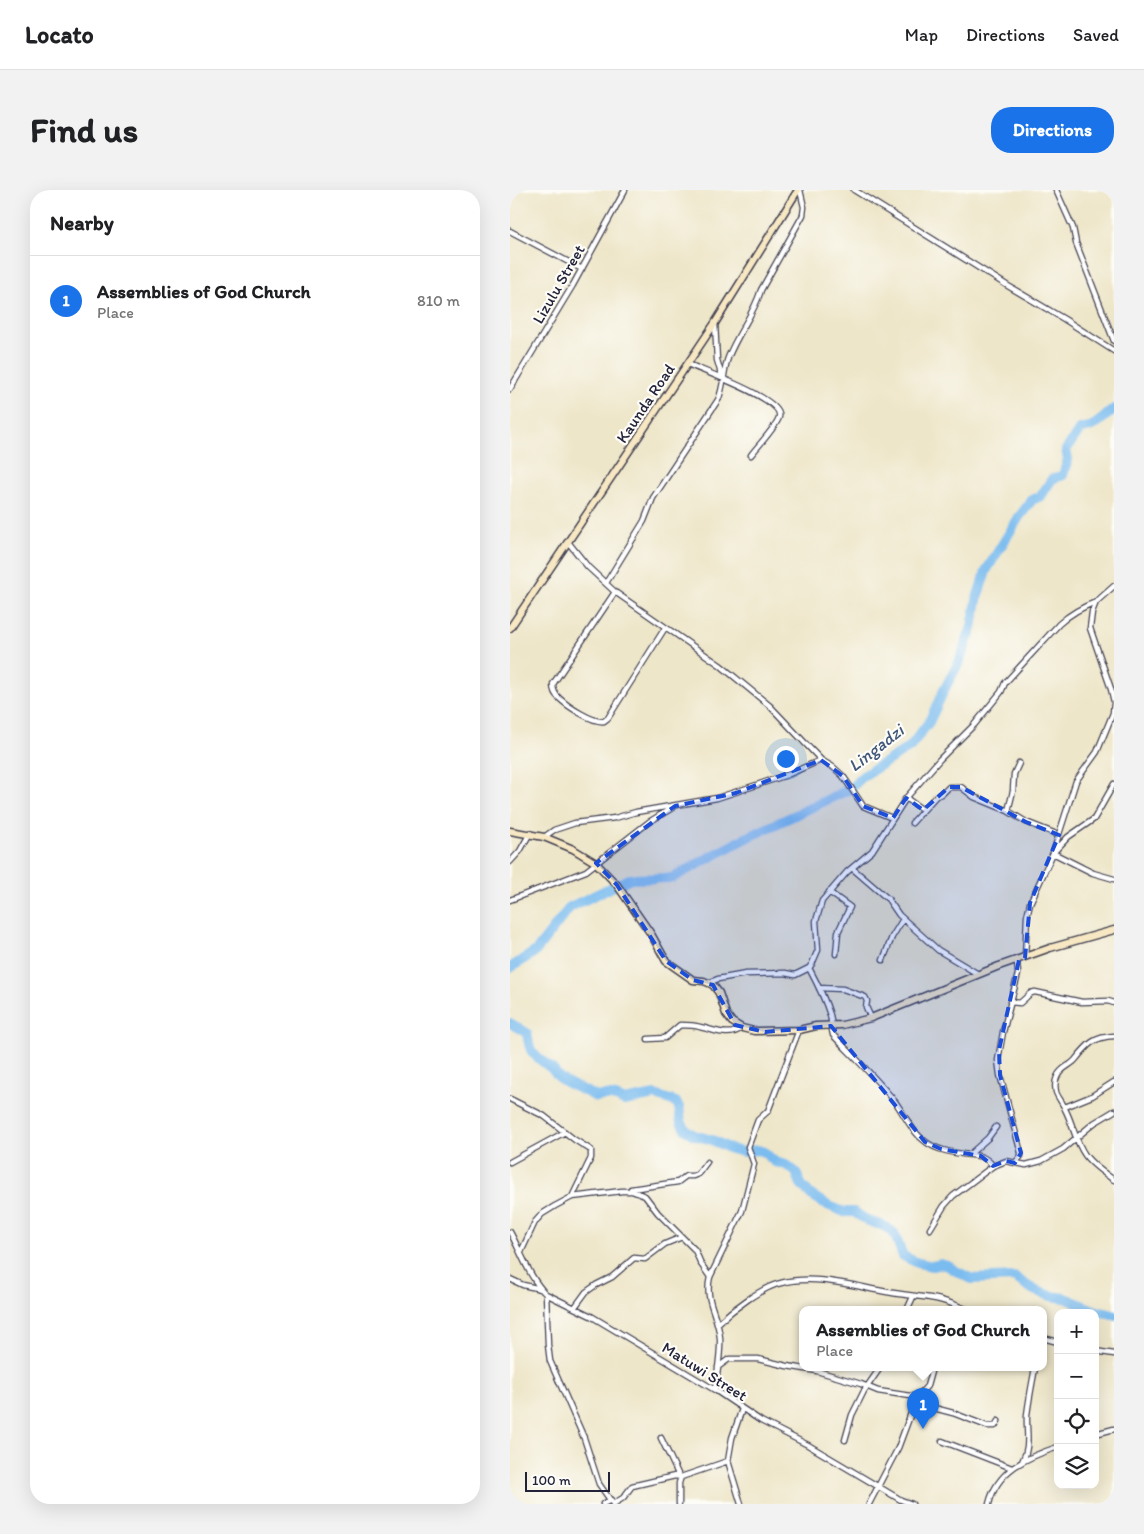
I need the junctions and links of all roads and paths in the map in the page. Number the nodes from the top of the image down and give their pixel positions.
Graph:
1 (625, 190) edge
2 (799, 190) edge
3 (854, 190) edge
4 (1056, 190) edge
5 (510, 231) edge
6 (582, 269) junction
7 (715, 323) junction
8 (1114, 341) edge
9 (1114, 351) edge
10 (688, 364) junction
11 (722, 378) junction
12 (510, 389) edge
13 (751, 455) dead end
14 (568, 542) junction
15 (606, 583) junction
16 (1114, 586) edge
17 (615, 592) junction
18 (1096, 602) junction
19 (510, 628) edge
20 (665, 628) junction
21 (821, 760) junction
22 (1019, 763) dead end
23 (1114, 784) edge
24 (906, 798) junction
25 (675, 806) junction
26 (923, 810) junction
27 (1008, 811) junction
28 (892, 818) junction
29 (912, 823) dead end
30 (510, 831) edge
31 (530, 833) junction
32 (1059, 835) junction
33 (544, 837) junction
34 (1053, 853) junction
35 (510, 862) edge
36 (596, 863) junction
37 (852, 868) junction
38 (1114, 879) edge
39 (828, 892) junction
40 (510, 900) edge
41 (904, 919) junction
42 (1114, 930) edge
43 (836, 954) dead end
44 (1025, 958) junction
45 (882, 960) dead end
46 (1017, 961) junction
47 (809, 968) junction
48 (978, 974) junction
49 (708, 983) junction
50 (820, 988) junction
51 (1010, 1002) junction
52 (1114, 1003) edge
53 (871, 1018) junction
54 (831, 1026) junction
55 (742, 1028) junction
56 (799, 1030) junction
57 (1114, 1036) edge
58 (648, 1039) dead end
59 (1114, 1082) edge
60 (510, 1100) edge
61 (1064, 1107) junction
62 (1114, 1111) edge
63 (996, 1127) dead end
64 (565, 1132) junction
65 (1077, 1138) junction
66 (970, 1154) junction
67 (510, 1162) edge
68 (707, 1162) dead end
69 (1015, 1163) junction
70 (994, 1166) junction
71 (1114, 1180) edge
72 (622, 1191) junction
73 (572, 1197) junction
74 (930, 1229) dead end
75 (510, 1232) edge
76 (682, 1237) junction
77 (521, 1252) junction
78 (710, 1277) junction
79 (510, 1279) edge
80 (542, 1289) junction
81 (546, 1294) junction
82 (913, 1297) junction
83 (909, 1306) edge
84 (956, 1306) edge
85 (575, 1307) junction
86 (718, 1324) junction
87 (1099, 1352) edge
88 (1114, 1354) edge
89 (718, 1367) junction
90 (799, 1367) edge
91 (817, 1371) edge
92 (878, 1371) edge
93 (931, 1371) edge
94 (1034, 1371) edge
95 (867, 1387) junction
96 (715, 1390) junction
97 (917, 1397) junction
98 (915, 1402) junction
99 (742, 1409) junction
100 (998, 1421) dead end
101 (1114, 1429) edge
102 (1099, 1433) edge
103 (661, 1438) dead end
104 (844, 1440) dead end
105 (942, 1441) dead end
106 (1054, 1448) edge
107 (728, 1461) junction
108 (1022, 1462) junction
109 (1012, 1468) junction
110 (680, 1477) junction
111 (878, 1486) junction
112 (612, 1503) edge
113 (603, 1504) edge
114 (679, 1504) edge
115 (741, 1504) edge
116 (869, 1504) edge
117 (912, 1504) edge
118 (989, 1504) edge

1 - 6 street, Lizulu Street
2 - 7 street, Kaunda Road
2 - 11 street
3 - 9 street
4 - 8 street
5 - 6 street
6 - 12 street, Lizulu Street
7 - 10 street, Kaunda Road
7 - 11 street
10 - 11 street
10 - 14 street, Kaunda Road
11 - 13 street
11 - 15 street
14 - 15 street
14 - 19 street, Kaunda Road
15 - 17 street
16 - 18 street
17 - 20 street
17 - 20 street
18 - 24 street
18 - 32 street
20 - 21 street
21 - 25 street
21 - 28 street
22 - 27 street
23 - 34 street
24 - 26 street
24 - 28 street
25 - 33 street
25 - 36 street
26 - 27 street
26 - 29 street
27 - 32 street
28 - 37 street
30 - 31 street
31 - 33 street
31 - 35 street
32 - 34 street
33 - 36 street
34 - 38 street
34 - 44 street
36 - 40 street
36 - 49 street
37 - 39 street
37 - 41 street
39 - 43 street
39 - 47 street
41 - 45 street
41 - 48 street
42 - 44 street
44 - 46 street
46 - 48 street
46 - 51 street
47 - 49 street
47 - 50 street
48 - 53 street
49 - 55 street
50 - 53 street
50 - 54 street
51 - 52 street
51 - 69 street
53 - 54 street
54 - 56 street
54 - 66 street
55 - 56 street
55 - 58 street
56 - 78 street
57 - 61 street
59 - 61 street
60 - 64 street
61 - 65 street
62 - 65 street
63 - 66 street
64 - 67 street
64 - 73 street
65 - 69 street
65 - 71 street
66 - 70 street
68 - 72 street
69 - 70 street
70 - 74 street
72 - 73 street
72 - 76 street
73 - 77 street
75 - 77 street, Matuwi Street
76 - 78 street
76 - 85 street
77 - 80 street, Matuwi Street
78 - 86 street
79 - 80 street
80 - 81 street, Matuwi Street
81 - 85 street, Matuwi Street
81 - 112 street
82 - 83 street
82 - 84 street
82 - 86 street
85 - 96 street, Matuwi Street
86 - 89 street
87 - 88 street
89 - 90 street
89 - 96 street
91 - 95 street
92 - 95 street
93 - 97 street
94 - 108 street
95 - 97 street
95 - 104 street
96 - 99 street, Matuwi Street
97 - 98 street
98 - 100 street
98 - 111 street
99 - 107 street
99 - 111 street, Matuwi Street
101 - 102 street
103 - 110 street
105 - 109 street
106 - 108 street
107 - 110 street
107 - 115 street
108 - 109 street
109 - 118 street
110 - 112 street
110 - 114 street
111 - 116 street
111 - 117 street, Matuwi Street
112 - 113 street

